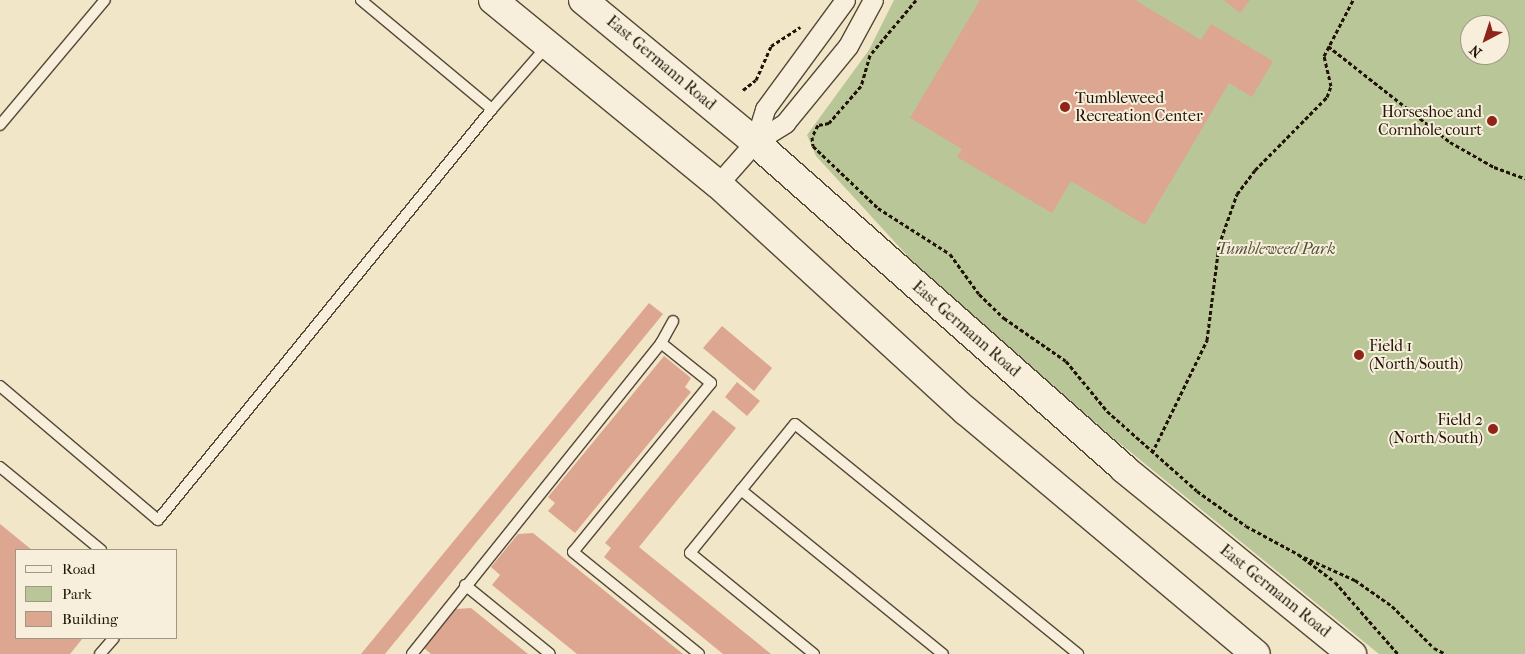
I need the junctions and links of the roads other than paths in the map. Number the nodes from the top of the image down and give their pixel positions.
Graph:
1 (105, 0) edge
2 (361, 0) edge
3 (493, 0) edge
4 (583, 0) edge
5 (845, 0) edge
6 (873, 0) edge
7 (548, 44) junction
8 (492, 109) junction
9 (0, 125) edge
10 (755, 142) junction
11 (718, 184) junction
12 (673, 321) dead end
13 (661, 343) junction
14 (0, 386) edge
15 (0, 467) edge
16 (740, 490) junction
17 (100, 549) edge
18 (465, 585) junction
19 (113, 639) edge
20 (100, 654) edge
21 (412, 654) edge
22 (550, 654) edge
23 (699, 654) edge
24 (814, 654) edge
25 (943, 654) edge
26 (1078, 654) edge
27 (1256, 654) edge
28 (1352, 654) edge

1 - 9 lane
2 - 8 lane
3 - 7 main road
4 - 10 main road, East Germann Road
5 - 10 street
6 - 10 street
7 - 8 lane
7 - 11 main road
8 - 14 lane
10 - 11 street
10 - 28 main road, East Germann Road
11 - 27 main road
12 - 13 lane
13 - 18 lane
13 - 23 lane
15 - 17 lane
16 - 24 lane
16 - 25 lane
16 - 26 lane
18 - 21 lane
18 - 22 lane
19 - 20 lane

